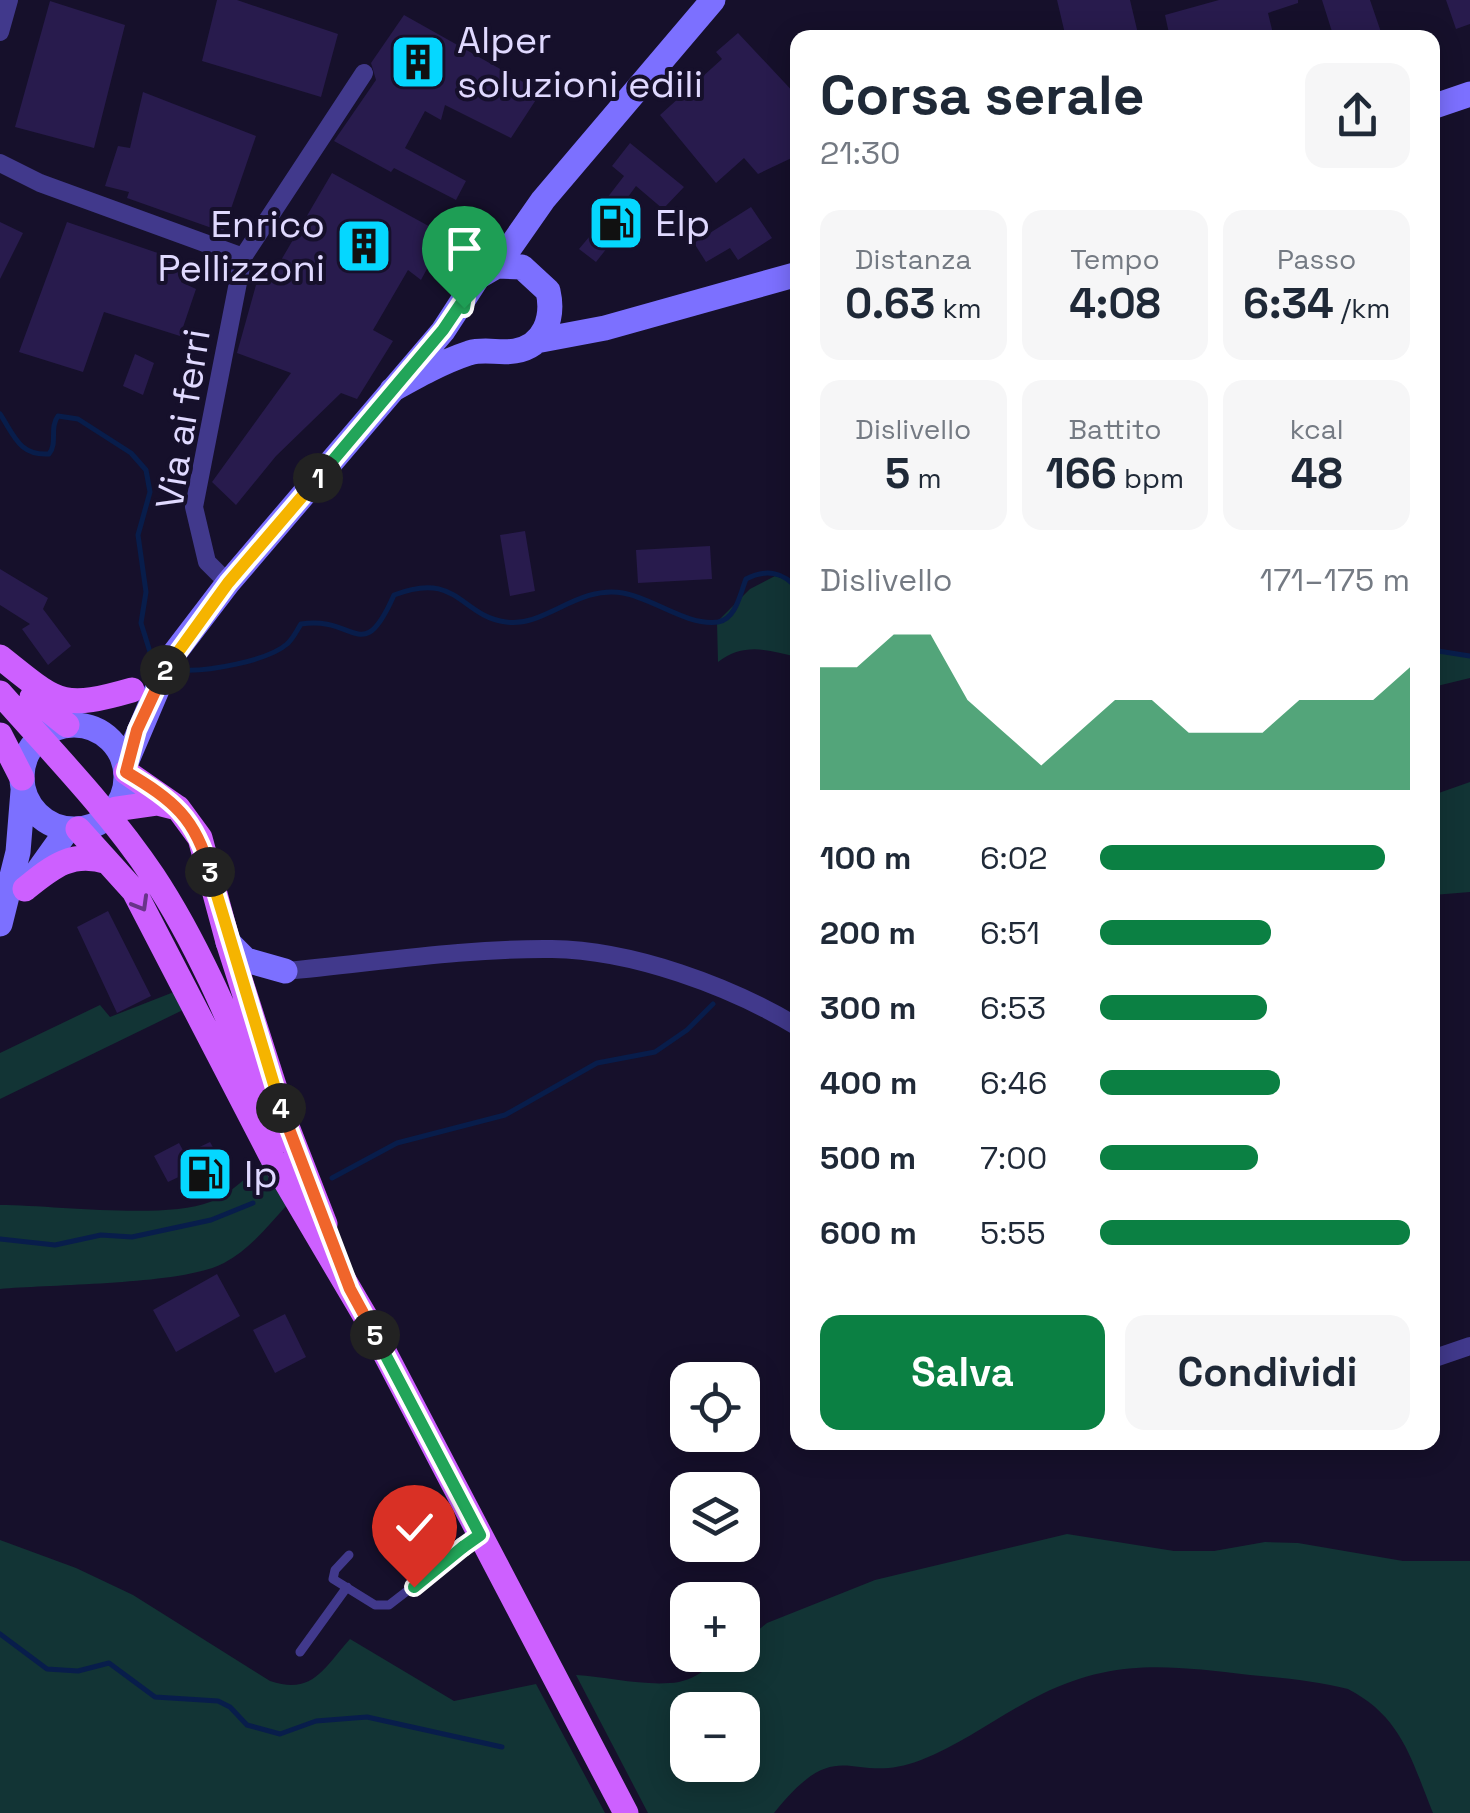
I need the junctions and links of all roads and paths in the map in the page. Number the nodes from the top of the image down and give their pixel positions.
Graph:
1 (9, 0) edge
2 (713, 0) edge
3 (0, 32) edge
4 (364, 73) dead end
5 (1470, 94) edge
6 (1440, 104) edge
7 (0, 163) edge
8 (542, 200) junction
9 (243, 257) junction
10 (497, 266) junction
11 (532, 274) junction
12 (790, 276) edge
13 (466, 296) junction
14 (551, 304) junction
15 (605, 328) junction
16 (536, 342) junction
17 (492, 350) junction
18 (392, 390) junction
19 (228, 583) junction
20 (0, 659) edge
21 (170, 659) junction
22 (132, 690) junction
23 (0, 693) edge
24 (71, 724) junction
25 (0, 735) edge
26 (126, 768) junction
27 (23, 784) junction
28 (178, 808) junction
29 (116, 809) junction
30 (73, 829) junction
31 (108, 862) junction
32 (25, 889) junction
33 (0, 925) edge
34 (228, 942) junction
35 (285, 970) junction
36 (242, 984) junction
37 (790, 1024) edge
38 (350, 1289) junction
39 (1470, 1346) edge
40 (1440, 1356) edge
41 (480, 1535) junction
42 (349, 1556) dead end
43 (347, 1587) junction
44 (300, 1652) dead end
45 (626, 1813) edge

1 - 3 street
2 - 8 main road
4 - 9 street, Via ai ferri
5 - 6 main road
7 - 9 street
8 - 10 main road
8 - 11 main road
9 - 19 street, Via ai ferri
10 - 11 main road
10 - 13 main road
11 - 14 main road
12 - 15 main road
13 - 17 main road
13 - 18 main road
14 - 15 main road
14 - 16 main road
15 - 16 main road
16 - 17 main road
17 - 18 main road
18 - 19 main road
19 - 21 main road
20 - 22 main road
20 - 24 main road
21 - 22 main road
21 - 26 main road
22 - 24 main road
23 - 38 main road
24 - 26 main road
24 - 27 main road
25 - 27 main road
26 - 28 main road
26 - 29 main road
27 - 30 main road
27 - 33 main road
28 - 29 main road
28 - 34 main road
29 - 30 main road
30 - 31 main road
30 - 32 main road
31 - 32 main road
31 -> 38 main road
32 - 33 main road
34 - 35 main road
34 - 36 main road
35 - 36 main road
35 - 37 street
36 - 38 main road
38 - 41 main road
39 - 40 street
41 - 43 lane
41 - 45 main road
42 - 43 lane
43 - 44 lane

